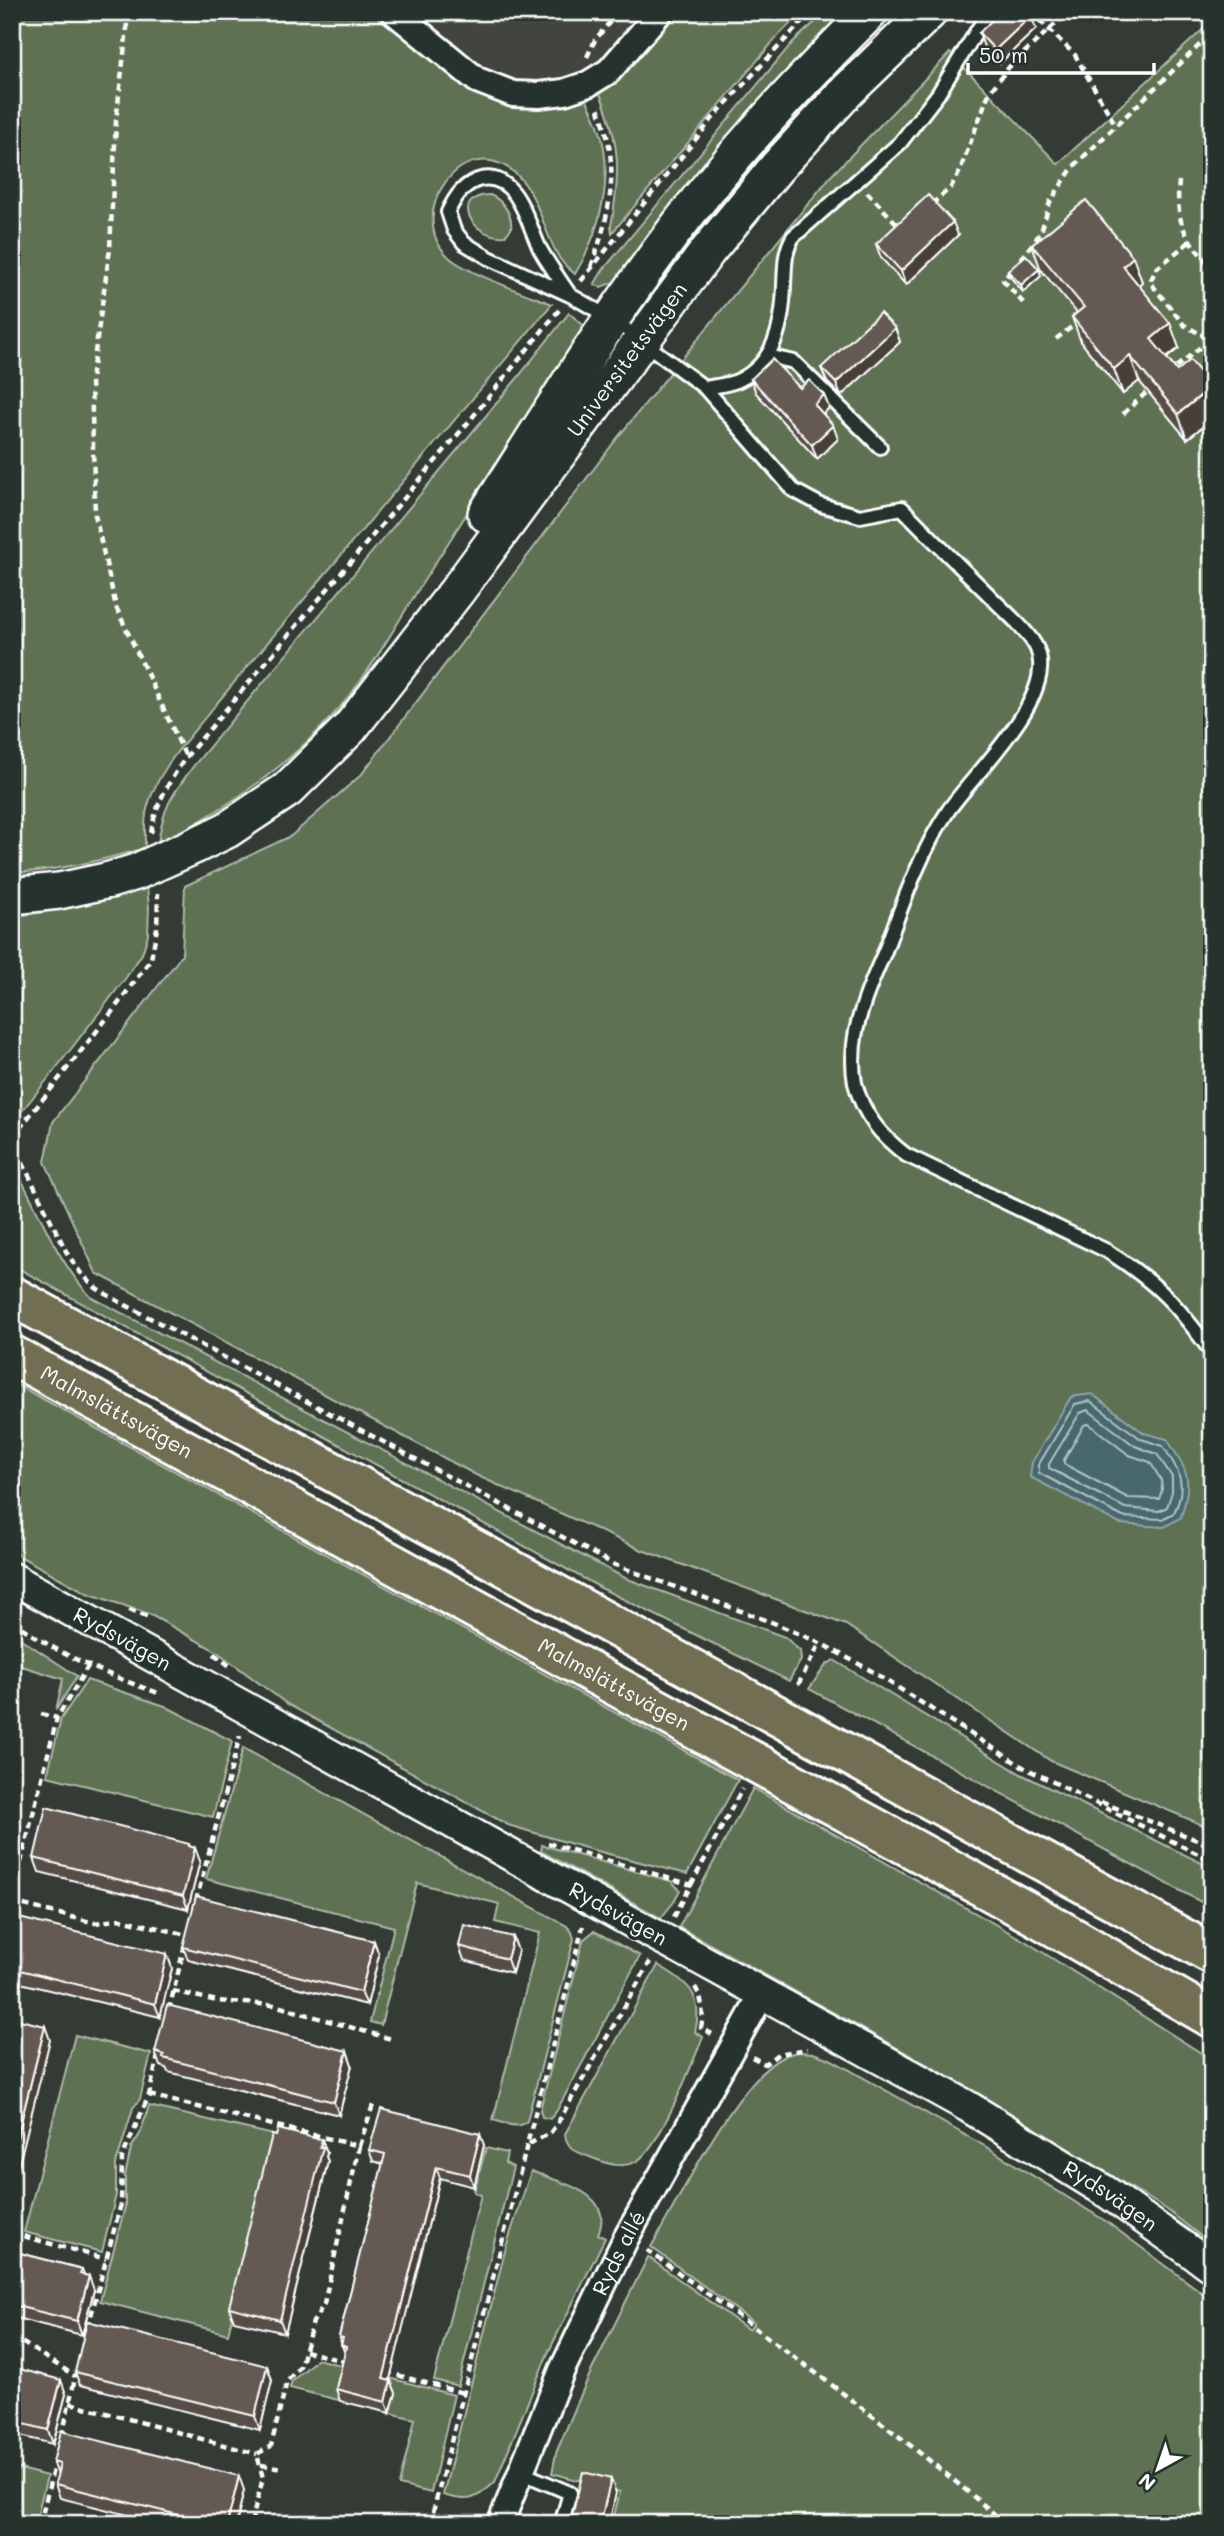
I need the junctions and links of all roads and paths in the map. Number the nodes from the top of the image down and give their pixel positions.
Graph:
1 (126, 12) edge
2 (394, 12) edge
3 (618, 12) edge
4 (660, 12) edge
5 (811, 12) edge
6 (870, 12) edge
7 (929, 12) edge
8 (991, 12) edge
9 (1031, 12) edge
10 (1068, 12) edge
11 (1048, 31) junction
12 (1212, 33) edge
13 (588, 84) junction
14 (1115, 124) junction
15 (1179, 181) dead end
16 (858, 182) junction
17 (922, 213) edge
18 (903, 230) edge
19 (1189, 242) junction
20 (1212, 268) edge
21 (590, 271) junction
22 (570, 295) junction
23 (1024, 304) dead end
24 (1084, 317) edge
25 (612, 319) junction
26 (1212, 326) edge
27 (1202, 335) junction
28 (1056, 339) dead end
29 (641, 341) junction
30 (1210, 343) edge
31 (767, 356) junction
32 (1176, 368) edge
33 (705, 388) junction
34 (1148, 391) edge
35 (1123, 414) dead end
36 (880, 447) dead end
37 (350, 728) junction
38 (186, 758) junction
39 (149, 842) dead end
40 (156, 883) dead end
41 (12, 896) edge
42 (12, 1140) edge
43 (12, 1296) edge
44 (1212, 1353) edge
45 (12, 1354) edge
46 (12, 1578) edge
47 (12, 1620) edge
48 (820, 1643) junction
49 (88, 1666) junction
50 (798, 1685) dead end
51 (169, 1697) dead end
52 (41, 1714) dead end
53 (57, 1718) junction
54 (228, 1730) dead end
55 (240, 1736) junction
56 (252, 1743) dead end
57 (744, 1785) dead end
58 (1074, 1791) junction
59 (1212, 1846) edge
60 (1212, 1861) edge
61 (12, 1900) edge
62 (194, 1908) edge
63 (571, 1919) dead end
64 (662, 1937) junction
65 (1212, 1954) edge
66 (688, 1978) dead end
67 (173, 1991) junction
68 (763, 1993) junction
69 (167, 2017) edge
70 (1212, 2018) edge
71 (391, 2039) dead end
72 (161, 2043) edge
73 (734, 2046) junction
74 (810, 2049) dead end
75 (149, 2095) junction
76 (374, 2102) dead end
77 (528, 2144) junction
78 (359, 2146) junction
79 (12, 2233) edge
80 (646, 2250) dead end
81 (106, 2259) junction
82 (1212, 2267) edge
83 (12, 2336) edge
84 (86, 2337) edge
85 (305, 2351) junction
86 (79, 2363) edge
87 (358, 2365) edge
88 (384, 2372) edge
89 (75, 2376) junction
90 (463, 2392) junction
91 (70, 2403) junction
92 (60, 2442) edge
93 (257, 2454) junction
94 (57, 2455) edge
95 (261, 2465) junction
96 (284, 2468) dead end
97 (520, 2472) junction
98 (40, 2522) edge
99 (55, 2524) edge
100 (251, 2524) edge
101 (429, 2524) edge
102 (500, 2524) edge
103 (561, 2524) edge
104 (1006, 2524) edge

1 - 38 path
2 - 13 street
3 - 13 path
4 - 13 street
5 - 21 path
6 - 25 main road, Universitetsvägen
7 - 29 main road, Universitetsvägen
8 - 16 lane
9 - 11 path
10 - 11 path
11 - 14 path
11 - 17 path
12 - 14 path
13 - 21 path
14 - 23 path
15 - 19 path
16 - 18 path
16 - 31 lane
19 - 20 path
19 - 27 path
21 - 22 path
22 - 22 lane
22 - 25 lane
22 - 38 path
24 - 28 path
25 - 29 lane
25 - 37 main road, Universitetsvägen
26 - 27 path
27 - 30 path
29 - 33 lane
29 - 37 main road, Universitetsvägen
30 - 32 path
31 - 33 lane
31 - 36 lane
33 - 44 lane
34 - 35 path
37 - 41 main road, Universitetsvägen, bridge
38 - 39 path
40 - 42 path
42 - 48 path
43 - 65 highway
45 - 70 highway, Malmslättsvägen
46 - 64 street, Rydsvägen
47 - 49 path
48 - 50 path
48 - 58 path
49 - 51 path
49 - 53 path
52 - 53 path
53 - 61 path
54 - 55 path
55 - 56 path
55 - 62 path
57 - 64 path
58 - 59 path
58 - 60 path
61 - 67 path
63 - 77 path
64 - 68 street, Rydsvägen
64 - 77 path
66 - 73 path
67 - 69 path
67 - 71 path
68 - 73 street, Ryds allé
68 - 82 street, Rydsvägen
72 - 75 path
73 - 74 path
73 - 97 street, Ryds allé
75 - 78 path
75 - 81 path
76 - 78 path
77 - 90 path
78 - 85 path
79 - 81 path
80 - 104 path
81 - 84 path
83 - 89 path
85 - 87 path
85 - 93 path
86 - 89 path
88 - 90 path
89 - 91 path
90 - 101 path
91 - 92 path
91 - 93 path
93 - 95 path
94 - 98 path
95 - 96 path
95 - 100 path
97 - 102 street, Ryds allé
97 - 103 lane
98 - 99 path

